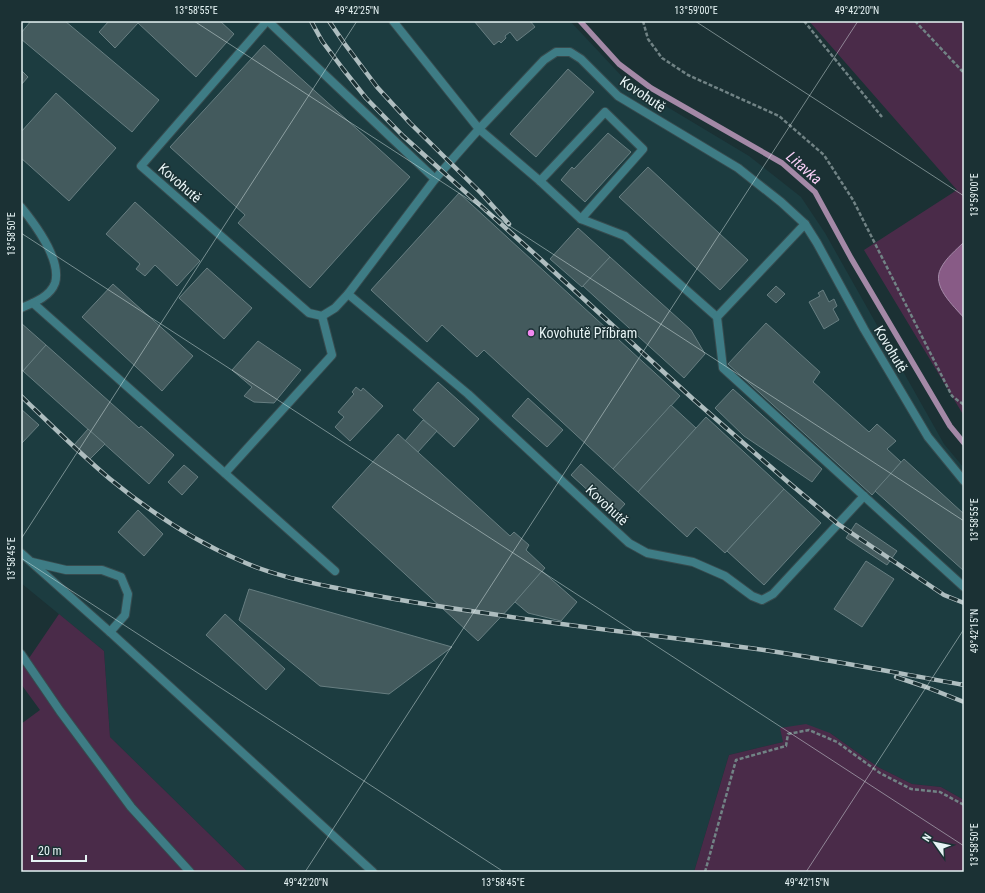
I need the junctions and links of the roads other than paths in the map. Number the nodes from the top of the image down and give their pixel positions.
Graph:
1 (267, 21) edge
2 (393, 21) edge
3 (479, 129) junction
4 (435, 179) junction
5 (540, 181) junction
6 (21, 207) edge
7 (581, 219) junction
8 (805, 224) junction
9 (348, 294) junction
10 (33, 303) junction
11 (21, 308) edge
12 (322, 316) junction
13 (717, 318) junction
14 (225, 473) junction
15 (964, 481) edge
16 (864, 496) junction
17 (21, 553) edge
18 (31, 561) junction
19 (335, 571) dead end
20 (964, 587) edge
21 (110, 632) junction
22 (21, 655) edge
23 (190, 872) edge
24 (373, 872) edge

1 - 4 street, Kovohutě
1 - 12 street, Kovohutě
2 - 3 street
3 - 4 street, Kovohutě
3 - 5 street
3 - 8 street, Kovohutě
4 - 9 street, Kovohutě
5 - 7 street
5 - 7 street
6 - 10 street
7 - 13 street
8 - 13 street
8 - 15 street, Kovohutě
9 - 12 street, Kovohutě
9 - 16 street, Kovohutě
10 - 11 street
10 - 14 street
12 - 14 street
13 - 16 street
14 - 19 street
16 - 20 street
17 - 18 street
18 - 21 street
18 - 21 street
21 - 24 street
22 - 23 street

